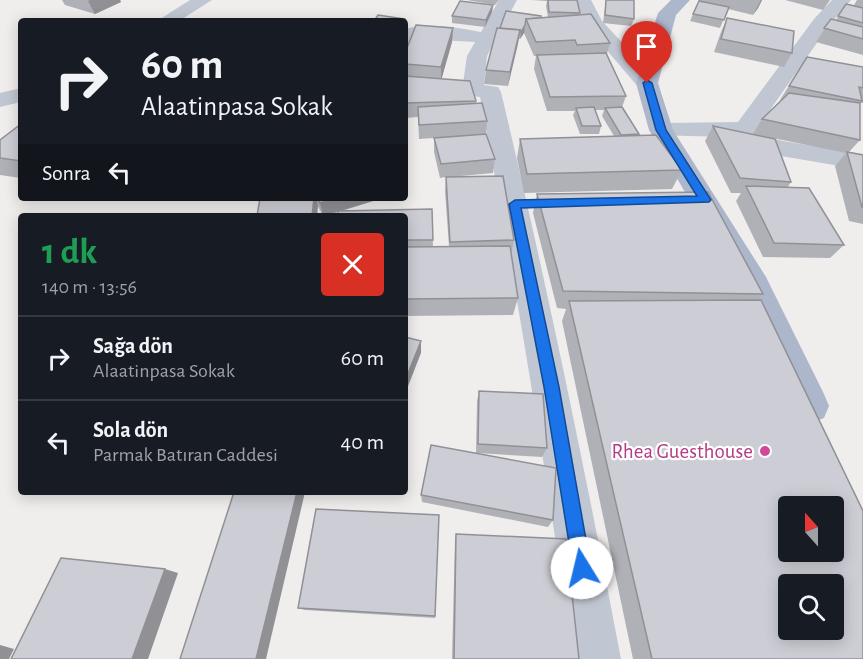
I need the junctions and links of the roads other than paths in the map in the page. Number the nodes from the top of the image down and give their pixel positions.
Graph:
1 (203, 0) edge
2 (508, 0) edge
3 (582, 0) edge
4 (681, 0) edge
5 (842, 9) edge
6 (171, 18) edge
7 (485, 38) junction
8 (408, 39) edge
9 (647, 83) junction
10 (18, 96) edge
11 (0, 100) edge
12 (661, 130) junction
13 (722, 131) junction
14 (863, 162) edge
15 (670, 200) edge
16 (705, 200) junction
17 (824, 433) edge
18 (597, 659) edge

1 - 6 street
2 - 7 street
3 - 9 street
4 - 9 main road
5 - 13 street
7 - 8 street
7 - 18 street
9 - 12 main road
10 - 11 street
12 - 13 street
12 - 16 main road
13 - 14 street
15 - 16 street
16 - 17 main road

